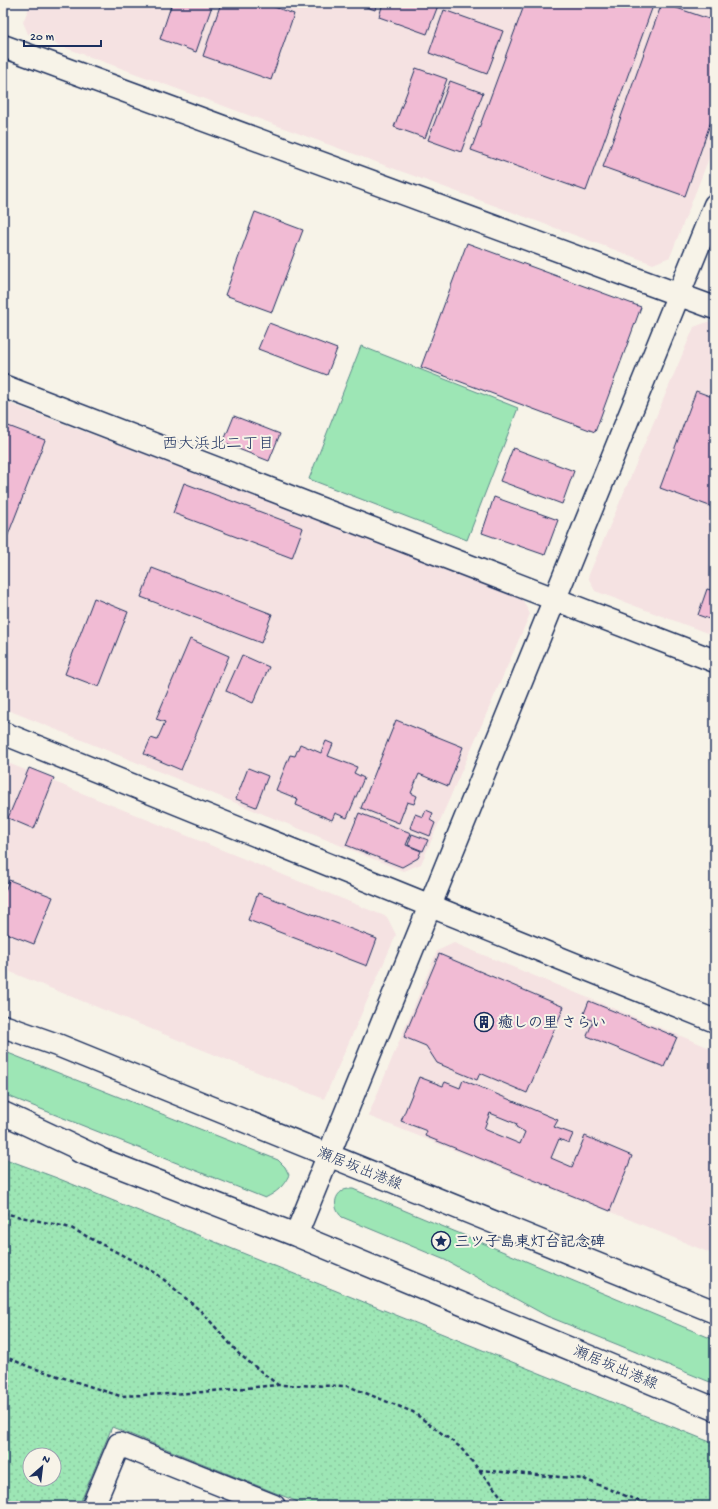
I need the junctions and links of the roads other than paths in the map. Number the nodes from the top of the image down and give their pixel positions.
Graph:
1 (3, 46) edge
2 (715, 206) edge
3 (679, 294) junction
4 (715, 308) edge
5 (3, 386) edge
6 (555, 599) junction
7 (715, 661) edge
8 (3, 733) edge
9 (430, 906) junction
10 (715, 1021) edge
11 (3, 1026) edge
12 (3, 1107) edge
13 (3, 1113) edge
14 (3, 1123) edge
15 (328, 1155) junction
16 (97, 1157) junction
17 (296, 1235) junction
18 (715, 1312) edge
19 (715, 1409) edge
20 (93, 1506) edge
21 (274, 1506) edge

1 - 3 main road
2 - 3 main road
3 - 4 main road
3 - 6 main road
5 - 6 main road
6 - 7 main road
6 - 9 main road
8 - 9 main road
9 - 10 main road
9 - 15 main road
11 - 15 main road, 瀬居坂出港線
12 - 16 main road
13 - 16 main road
14 - 16 main road, 瀬居坂出港線
15 - 17 main road
15 - 18 main road, 瀬居坂出港線
16 - 17 main road, 瀬居坂出港線
17 - 19 main road, 瀬居坂出港線
20 - 21 main road

